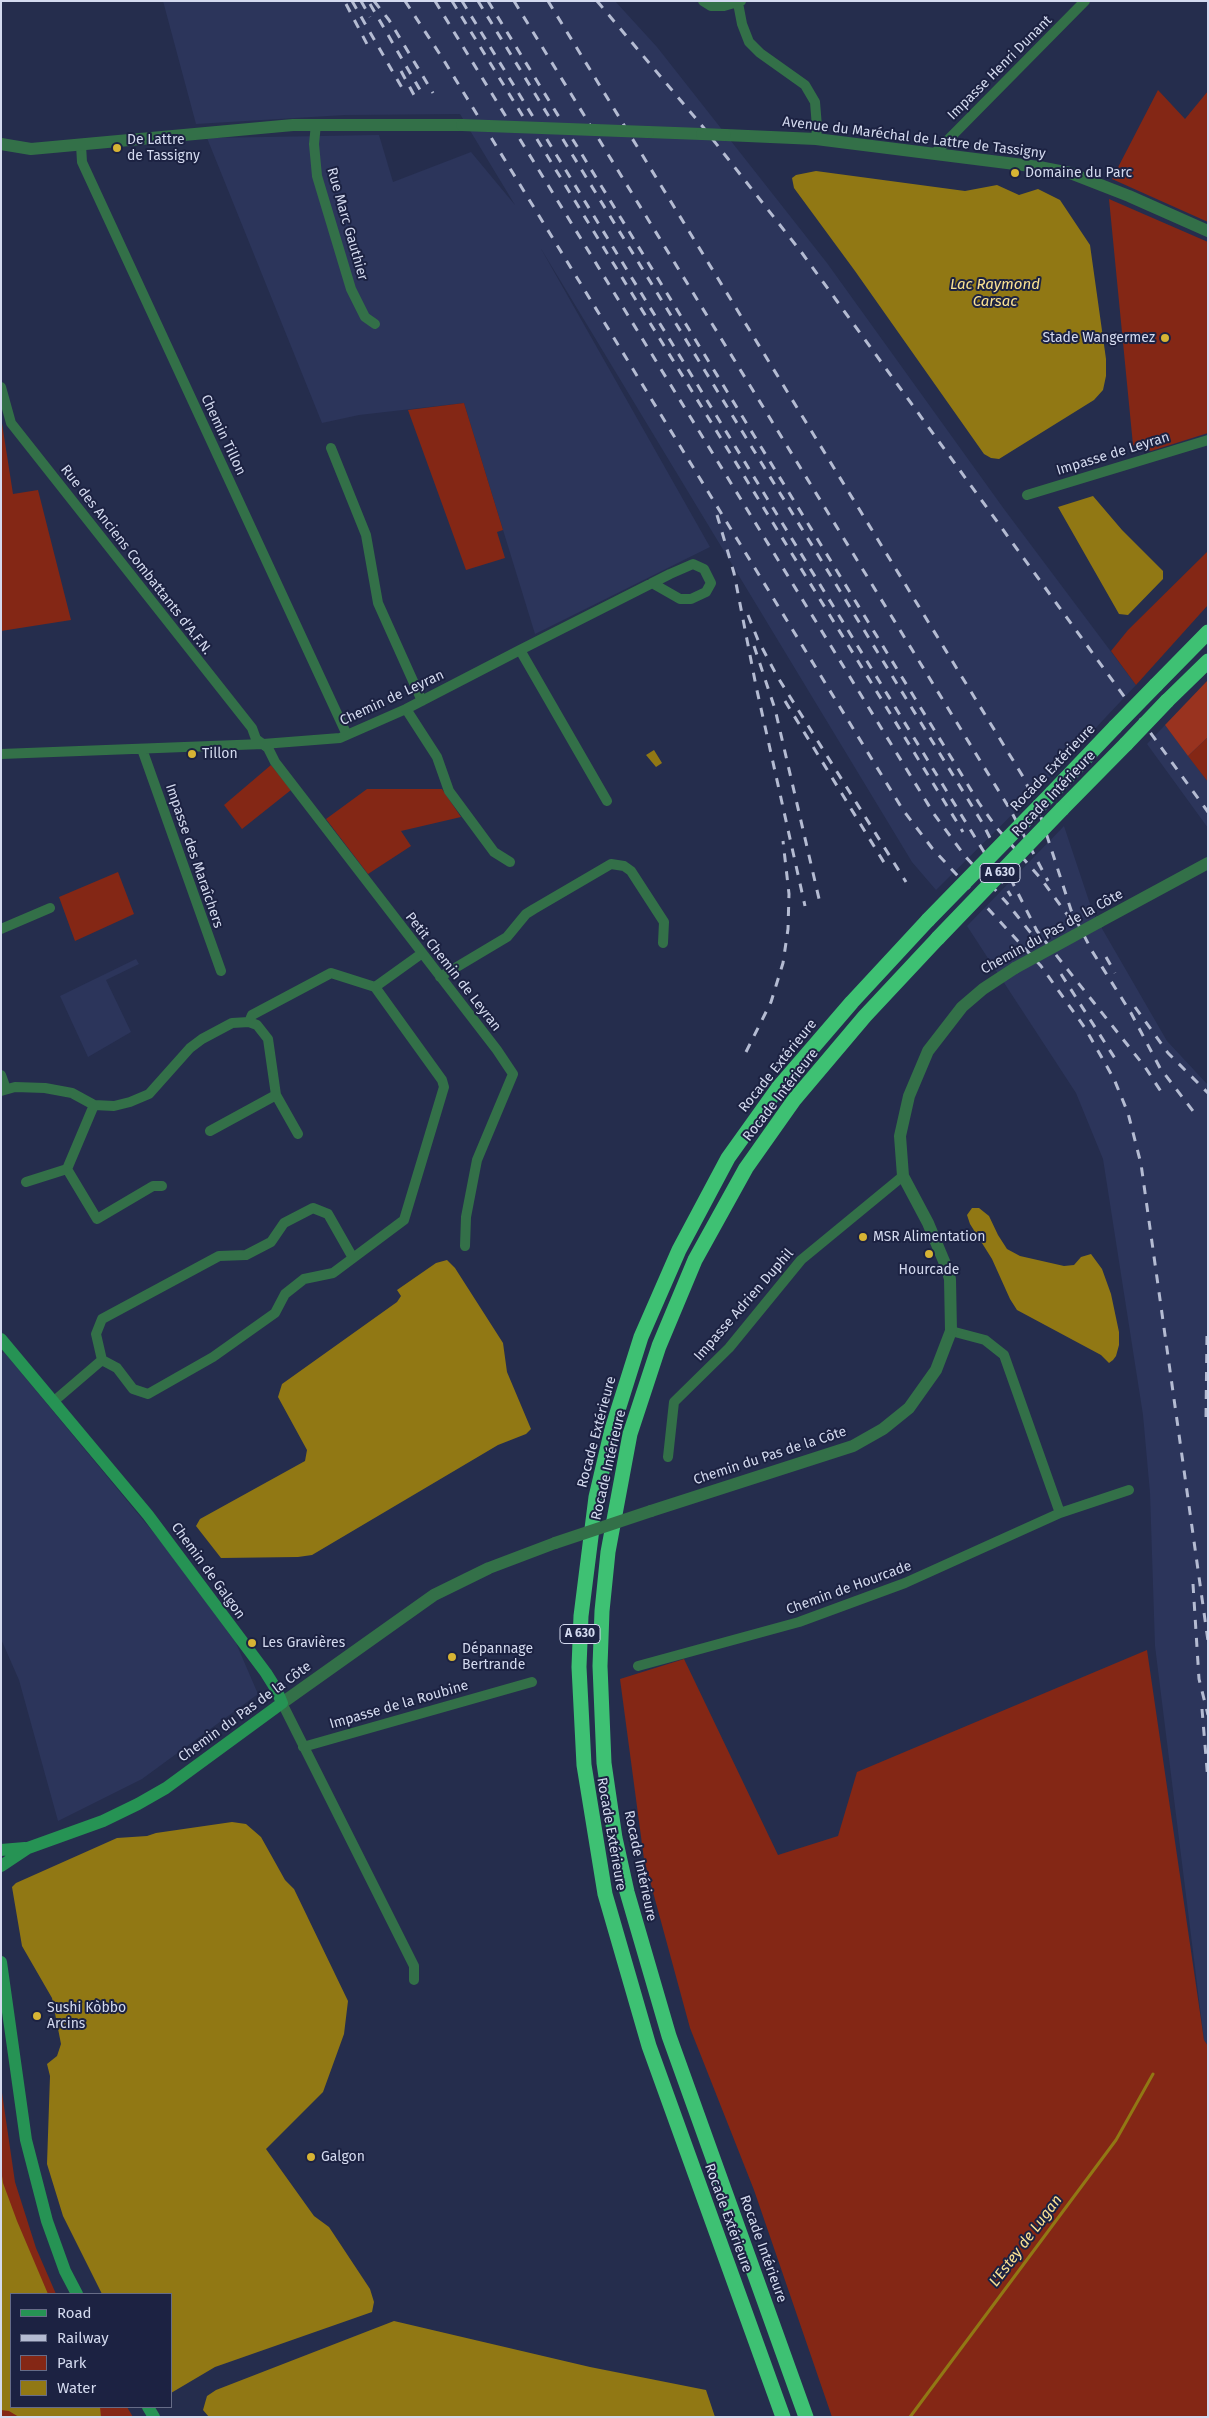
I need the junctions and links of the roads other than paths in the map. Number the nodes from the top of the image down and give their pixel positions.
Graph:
1 (703, 1) edge
2 (1085, 1) edge
3 (739, 2) edge
4 (316, 124) junction
5 (816, 139) junction
6 (1, 144) edge
7 (81, 145) junction
8 (934, 154) junction
9 (1208, 231) edge
10 (375, 324) dead end
11 (1, 387) edge
12 (1208, 440) edge
13 (331, 448) dead end
14 (1027, 494) dead end
15 (652, 583) junction
16 (1208, 632) edge
17 (520, 650) junction
18 (1208, 661) edge
19 (422, 701) junction
20 (406, 709) junction
21 (347, 735) junction
22 (263, 744) junction
23 (142, 749) junction
24 (1, 754) edge
25 (607, 801) dead end
26 (510, 862) dead end
27 (1208, 863) edge
28 (50, 908) dead end
29 (1, 929) edge
30 (663, 943) dead end
31 (421, 954) junction
32 (221, 971) dead end
33 (440, 977) junction
34 (375, 987) junction
35 (249, 1022) junction
36 (1, 1076) edge
37 (4, 1090) edge
38 (276, 1095) junction
39 (94, 1105) junction
40 (210, 1131) dead end
41 (298, 1134) dead end
42 (67, 1169) junction
43 (903, 1176) junction
44 (26, 1182) dead end
45 (162, 1186) dead end
46 (465, 1246) dead end
47 (353, 1258) junction
48 (950, 1331) junction
49 (1, 1339) edge
50 (102, 1360) junction
51 (53, 1402) junction
52 (668, 1457) dead end
53 (1129, 1490) dead end
54 (1060, 1513) junction
55 (638, 1666) dead end
56 (532, 1682) dead end
57 (282, 1703) junction
58 (303, 1747) junction
59 (28, 1848) junction
60 (1, 1850) edge
61 (1, 1866) edge
62 (1, 1962) edge
63 (414, 1980) dead end
64 (76, 2293) edge
65 (783, 2417) edge
66 (806, 2417) edge

1 - 3 street
2 - 8 street, Impasse Henri Dunant
3 - 5 street
4 - 5 street, Avenue du Maréchal de Lattre de Tassigny, bridge
4 - 7 street
4 - 10 street, Rue Marc Gauthier
5 - 8 street, Avenue du Maréchal de Lattre de Tassigny
6 - 7 street
7 - 21 street, Chemin Tillon
8 - 9 street, Avenue du Maréchal de Lattre de Tassigny
11 - 22 street, Rue des Anciens Combattants d'A.F.N.
12 - 14 street, Impasse de Leyran
13 - 19 street
15 - 15 street, Chemin de Leyran
15 - 17 street, Chemin de Leyran
16 - 65 highway, Rocade Extérieure / A 630, bridge
17 - 19 street, Chemin de Leyran
17 - 25 street
18 - 66 highway, Rocade Intérieure / A 630, bridge
19 - 20 street, Chemin de Leyran
20 - 21 street, Chemin de Leyran
20 - 26 street
21 - 22 street, Chemin de Leyran
22 - 23 street, Chemin de Leyran
22 - 31 street, Petit Chemin de Leyran
23 - 24 street, Chemin de Leyran
23 - 32 street, Impasse des Maraîchers
27 - 43 street, Chemin du Pas de la Côte, bridge
28 - 29 street
30 - 33 street
31 - 33 street, Petit Chemin de Leyran
31 - 34 street
33 - 46 street, Petit Chemin de Leyran
34 - 35 street
34 - 47 street
35 - 38 street
35 - 39 street
36 - 37 street
37 - 39 street
38 - 40 street
38 - 41 street
39 - 42 street
42 - 44 street
42 - 45 street
43 - 48 street, Chemin du Pas de la Côte
43 - 52 street, Impasse Adrien Duphil
47 - 50 street
47 - 50 street
48 - 54 street
48 - 57 street, Chemin du Pas de la Côte, bridge
49 - 51 main road, Chemin de Galgon
50 - 51 street
51 - 57 main road, Chemin de Galgon
53 - 54 street, Chemin de Hourcade
54 - 55 street, Chemin de Hourcade
56 - 58 street, Impasse de la Roubine
57 - 58 street, Chemin de Galgon
57 - 59 main road, Chemin du Pas de la Côte
58 - 63 street, Chemin de Galgon
59 - 60 main road, Chemin du Pas de la Côte
59 - 61 main road, Chemin du Pas de la Côte
62 - 64 main road

